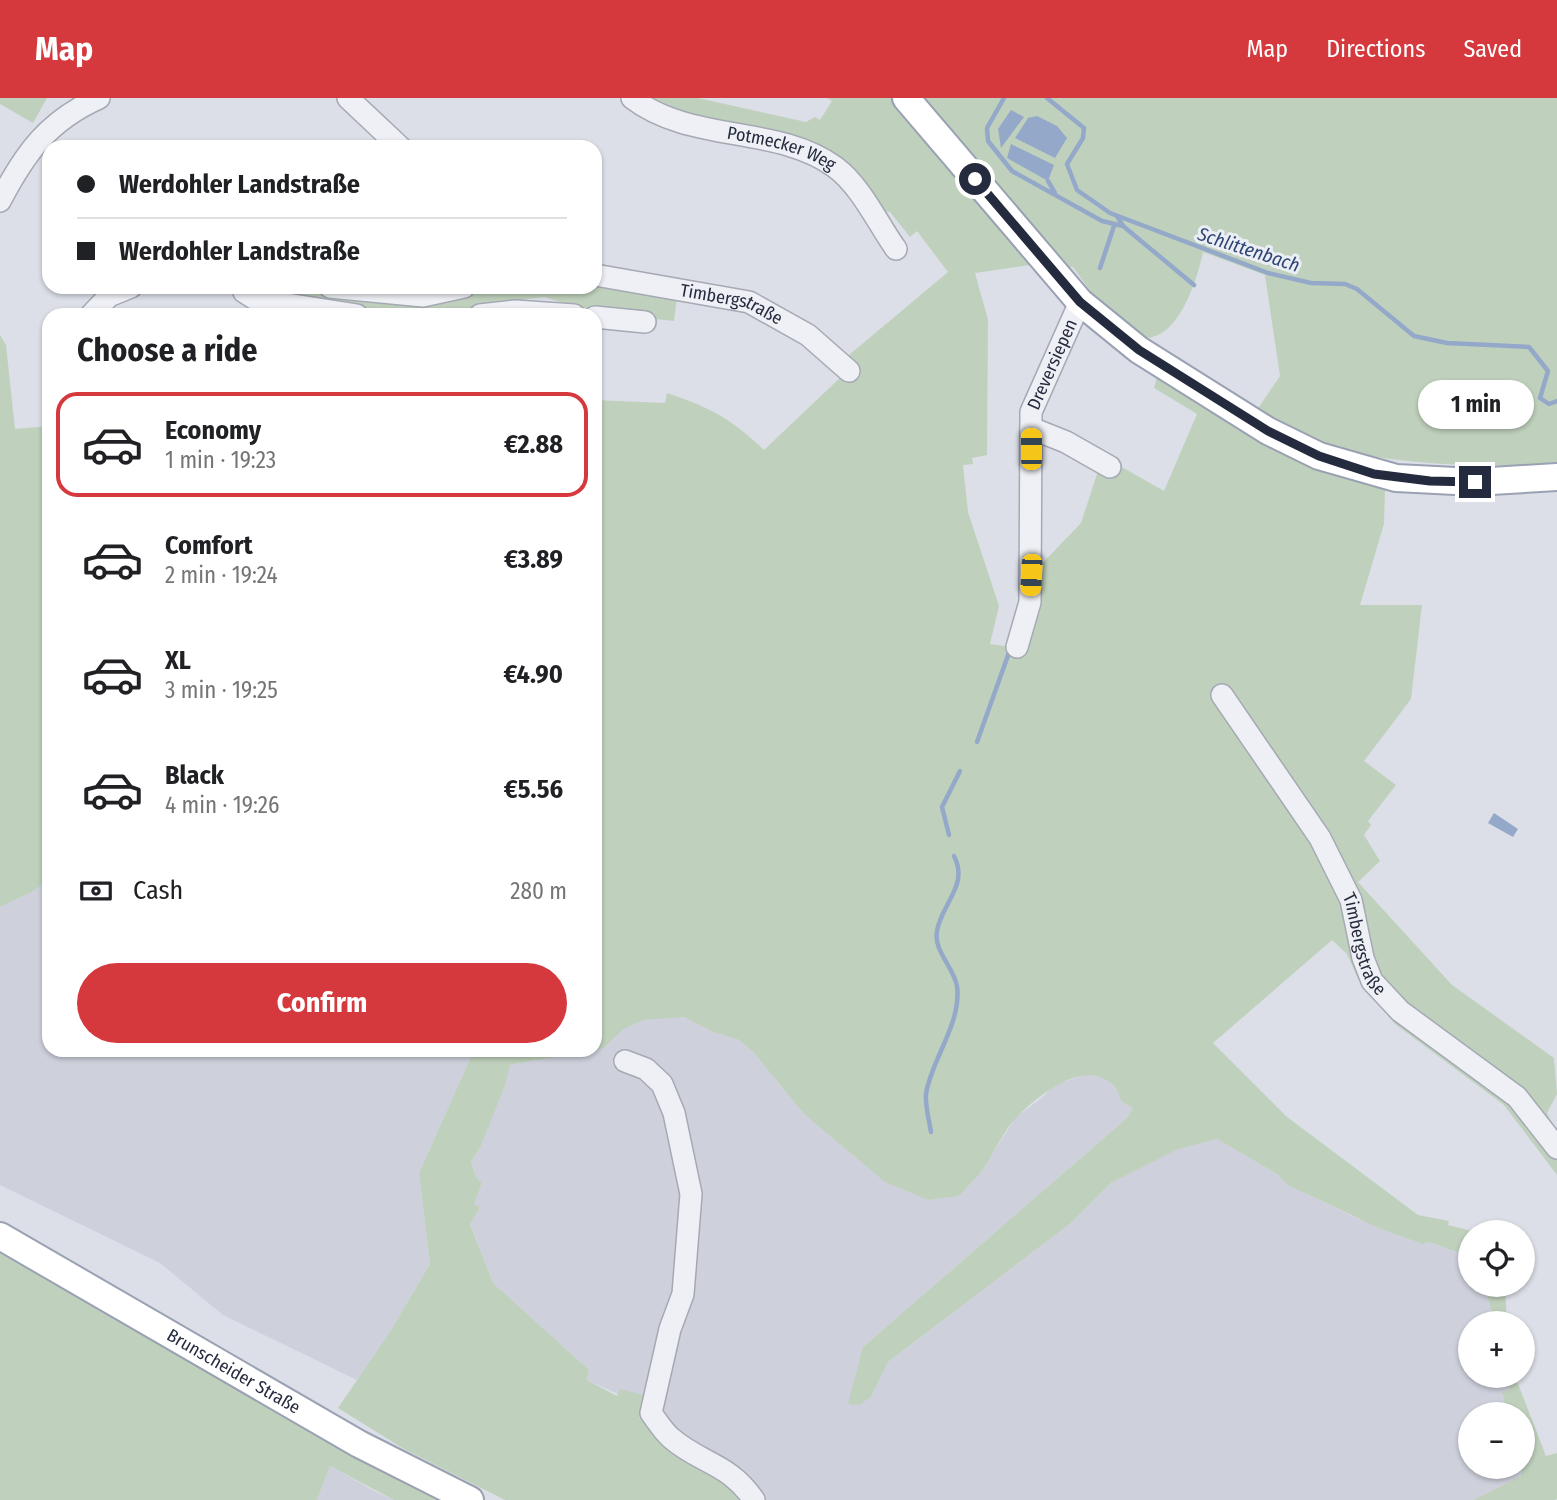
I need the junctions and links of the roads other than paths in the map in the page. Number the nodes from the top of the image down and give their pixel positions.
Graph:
1 (348, 98) edge
2 (632, 98) edge
3 (906, 98) edge
4 (96, 99) edge
5 (393, 140) edge
6 (0, 201) edge
7 (896, 250) dead end
8 (602, 276) edge
9 (114, 294) edge
10 (247, 294) edge
11 (402, 294) edge
12 (432, 294) edge
13 (1080, 302) junction
14 (98, 308) edge
15 (312, 308) edge
16 (602, 318) edge
17 (645, 322) dead end
18 (849, 371) dead end
19 (1031, 428) junction
20 (1110, 467) dead end
21 (1557, 477) edge
22 (1017, 647) dead end
23 (1222, 695) dead end
24 (625, 1061) dead end
25 (1557, 1148) edge
26 (0, 1236) edge
27 (470, 1500) edge
28 (754, 1500) edge

1 - 5 street
2 - 7 street, Potmecker Weg
3 - 13 main road
4 - 6 street
8 - 18 street, Timbergstraße
9 - 14 street
10 - 15 street
11 - 12 street
13 - 19 street, Dreversiepen
13 - 21 main road
16 - 17 street
19 - 20 street, Dreversiepen
19 - 22 street, Dreversiepen
23 - 25 street, Timbergstraße
24 - 28 street
26 - 27 main road, Brunscheider Straße

